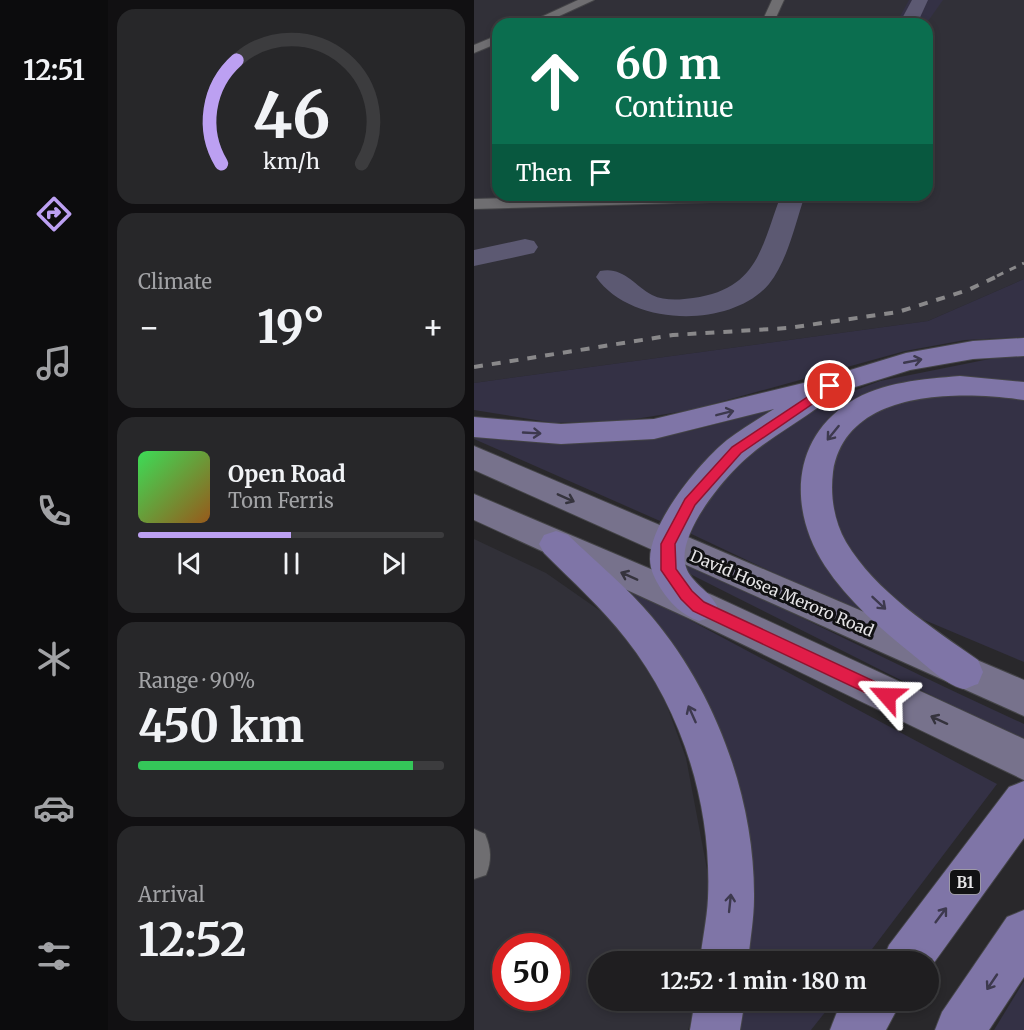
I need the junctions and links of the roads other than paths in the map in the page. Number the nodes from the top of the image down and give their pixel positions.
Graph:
1 (588, 0) edge
2 (778, 0) edge
3 (546, 18) edge
4 (770, 18) edge
5 (492, 42) edge
6 (474, 49) edge
7 (563, 201) edge
8 (474, 204) edge
9 (1024, 347) edge
10 (830, 386) junction
11 (1024, 390) edge
12 (474, 427) edge
13 (474, 457) edge
14 (474, 506) edge
15 (556, 544) junction
16 (668, 544) junction
17 (699, 606) junction
18 (964, 672) junction
19 (1024, 698) edge
20 (1008, 753) edge
21 (1024, 802) edge
22 (474, 845) edge
23 (474, 863) edge
24 (1024, 934) edge
25 (725, 951) edge
26 (914, 951) edge
27 (718, 1011) edge
28 (869, 1011) edge
29 (715, 1030) edge
30 (855, 1030) edge
31 (960, 1030) edge

1 - 3 street
2 - 4 street
5 - 6 street
7 - 8 street
10 -> 9 main road
12 -> 10 main road
10 - 16 main road
11 -> 18 main road
13 -> 16 main road, David Hosea Meroro Road
14 - 15 main road
17 -> 15 main road
25 -> 15 main road
16 - 17 main road
16 - 18 main road, David Hosea Meroro Road
20 -> 17 main road
18 - 19 main road, David Hosea Meroro Road
26 -> 21 main road, B1
22 - 23 street
24 -> 31 main road
27 - 29 main road
28 - 30 main road

